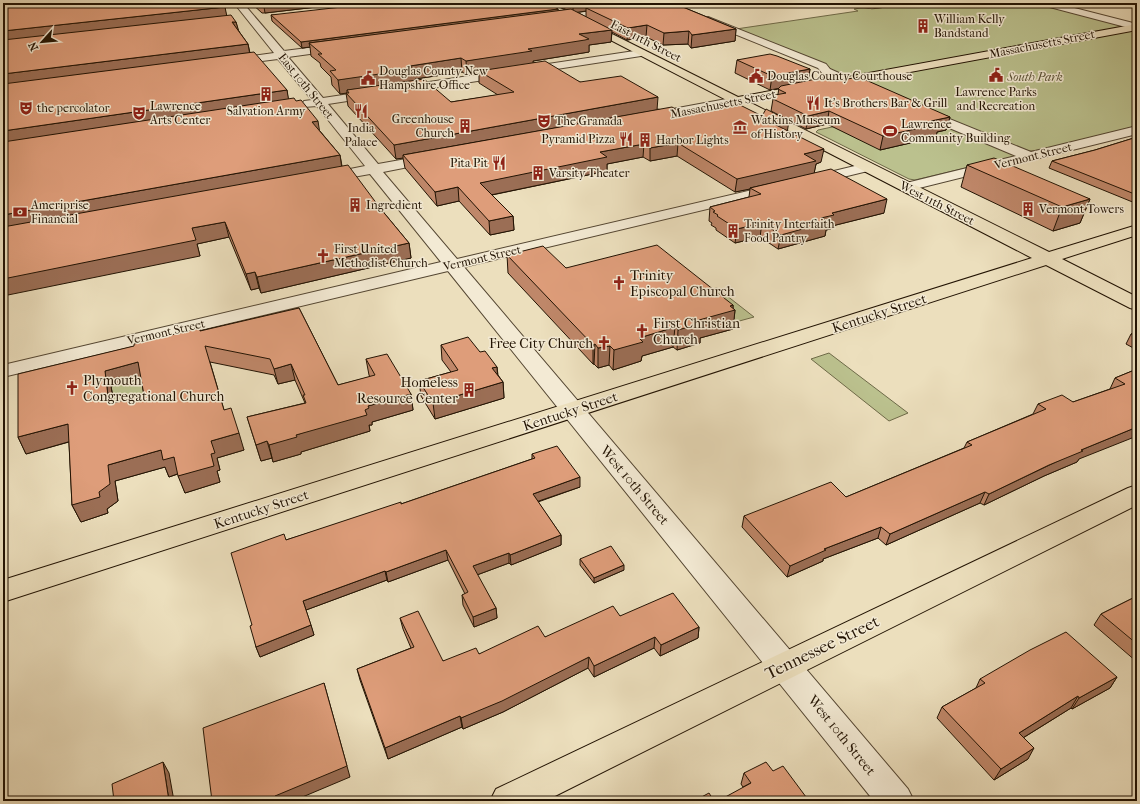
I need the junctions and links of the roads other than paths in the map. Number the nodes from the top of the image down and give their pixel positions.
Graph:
1 (238, 3) edge
2 (543, 3) edge
3 (851, 3) edge
4 (887, 3) edge
5 (1045, 3) edge
6 (676, 5) edge
7 (698, 16) edge
8 (571, 17) junction
9 (539, 21) edge
10 (1136, 27) edge
11 (350, 46) edge
12 (641, 53) junction
13 (282, 55) junction
14 (220, 63) edge
15 (847, 81) junction
16 (877, 94) edge
17 (737, 101) junction
18 (320, 102) junction
19 (906, 105) edge
20 (300, 106) edge
21 (636, 120) edge
22 (1137, 130) edge
23 (450, 155) edge
24 (1030, 156) junction
25 (867, 167) junction
26 (374, 169) junction
27 (307, 182) edge
28 (907, 187) junction
29 (1137, 230) edge
30 (1048, 259) junction
31 (453, 265) junction
32 (1137, 304) edge
33 (3, 371) edge
34 (573, 410) junction
35 (1137, 494) edge
36 (3, 591) edge
37 (785, 665) junction
38 (508, 801) edge
39 (896, 801) edge

1 - 13 street, East 10th Street
2 - 8 main road, East 11th Street
3 - 4 street
5 - 10 street
6 - 8 street
7 - 15 street
8 - 9 street
8 - 12 main road, East 11th Street
10 - 15 main road, Massachusetts Street
11 - 13 street
12 - 17 main road, East 11th Street
12 - 18 street
13 - 14 street
13 - 18 street, East 10th Street
15 - 16 street
15 - 17 main road, Massachusetts Street
17 - 21 street, Massachusetts Street
17 - 25 main road, West 11th Street
18 - 20 street
18 - 26 street, East 10th Street
19 - 24 street
22 - 24 street, Vermont Street
23 - 26 street
24 - 28 street, Vermont Street
25 - 28 main road, West 11th Street
25 - 31 street, Vermont Street
26 - 27 street
26 - 31 street, West 10th Street
28 - 30 main road, West 11th Street
29 - 30 main road, Kentucky Street
30 - 32 main road, West 11th Street
30 - 34 main road, Kentucky Street
31 - 33 street, Vermont Street
31 - 34 street, West 10th Street
34 - 36 main road, Kentucky Street
34 - 37 street, West 10th Street
35 - 37 main road, Tennessee Street
37 - 38 main road, Tennessee Street
37 - 39 street, West 10th Street

